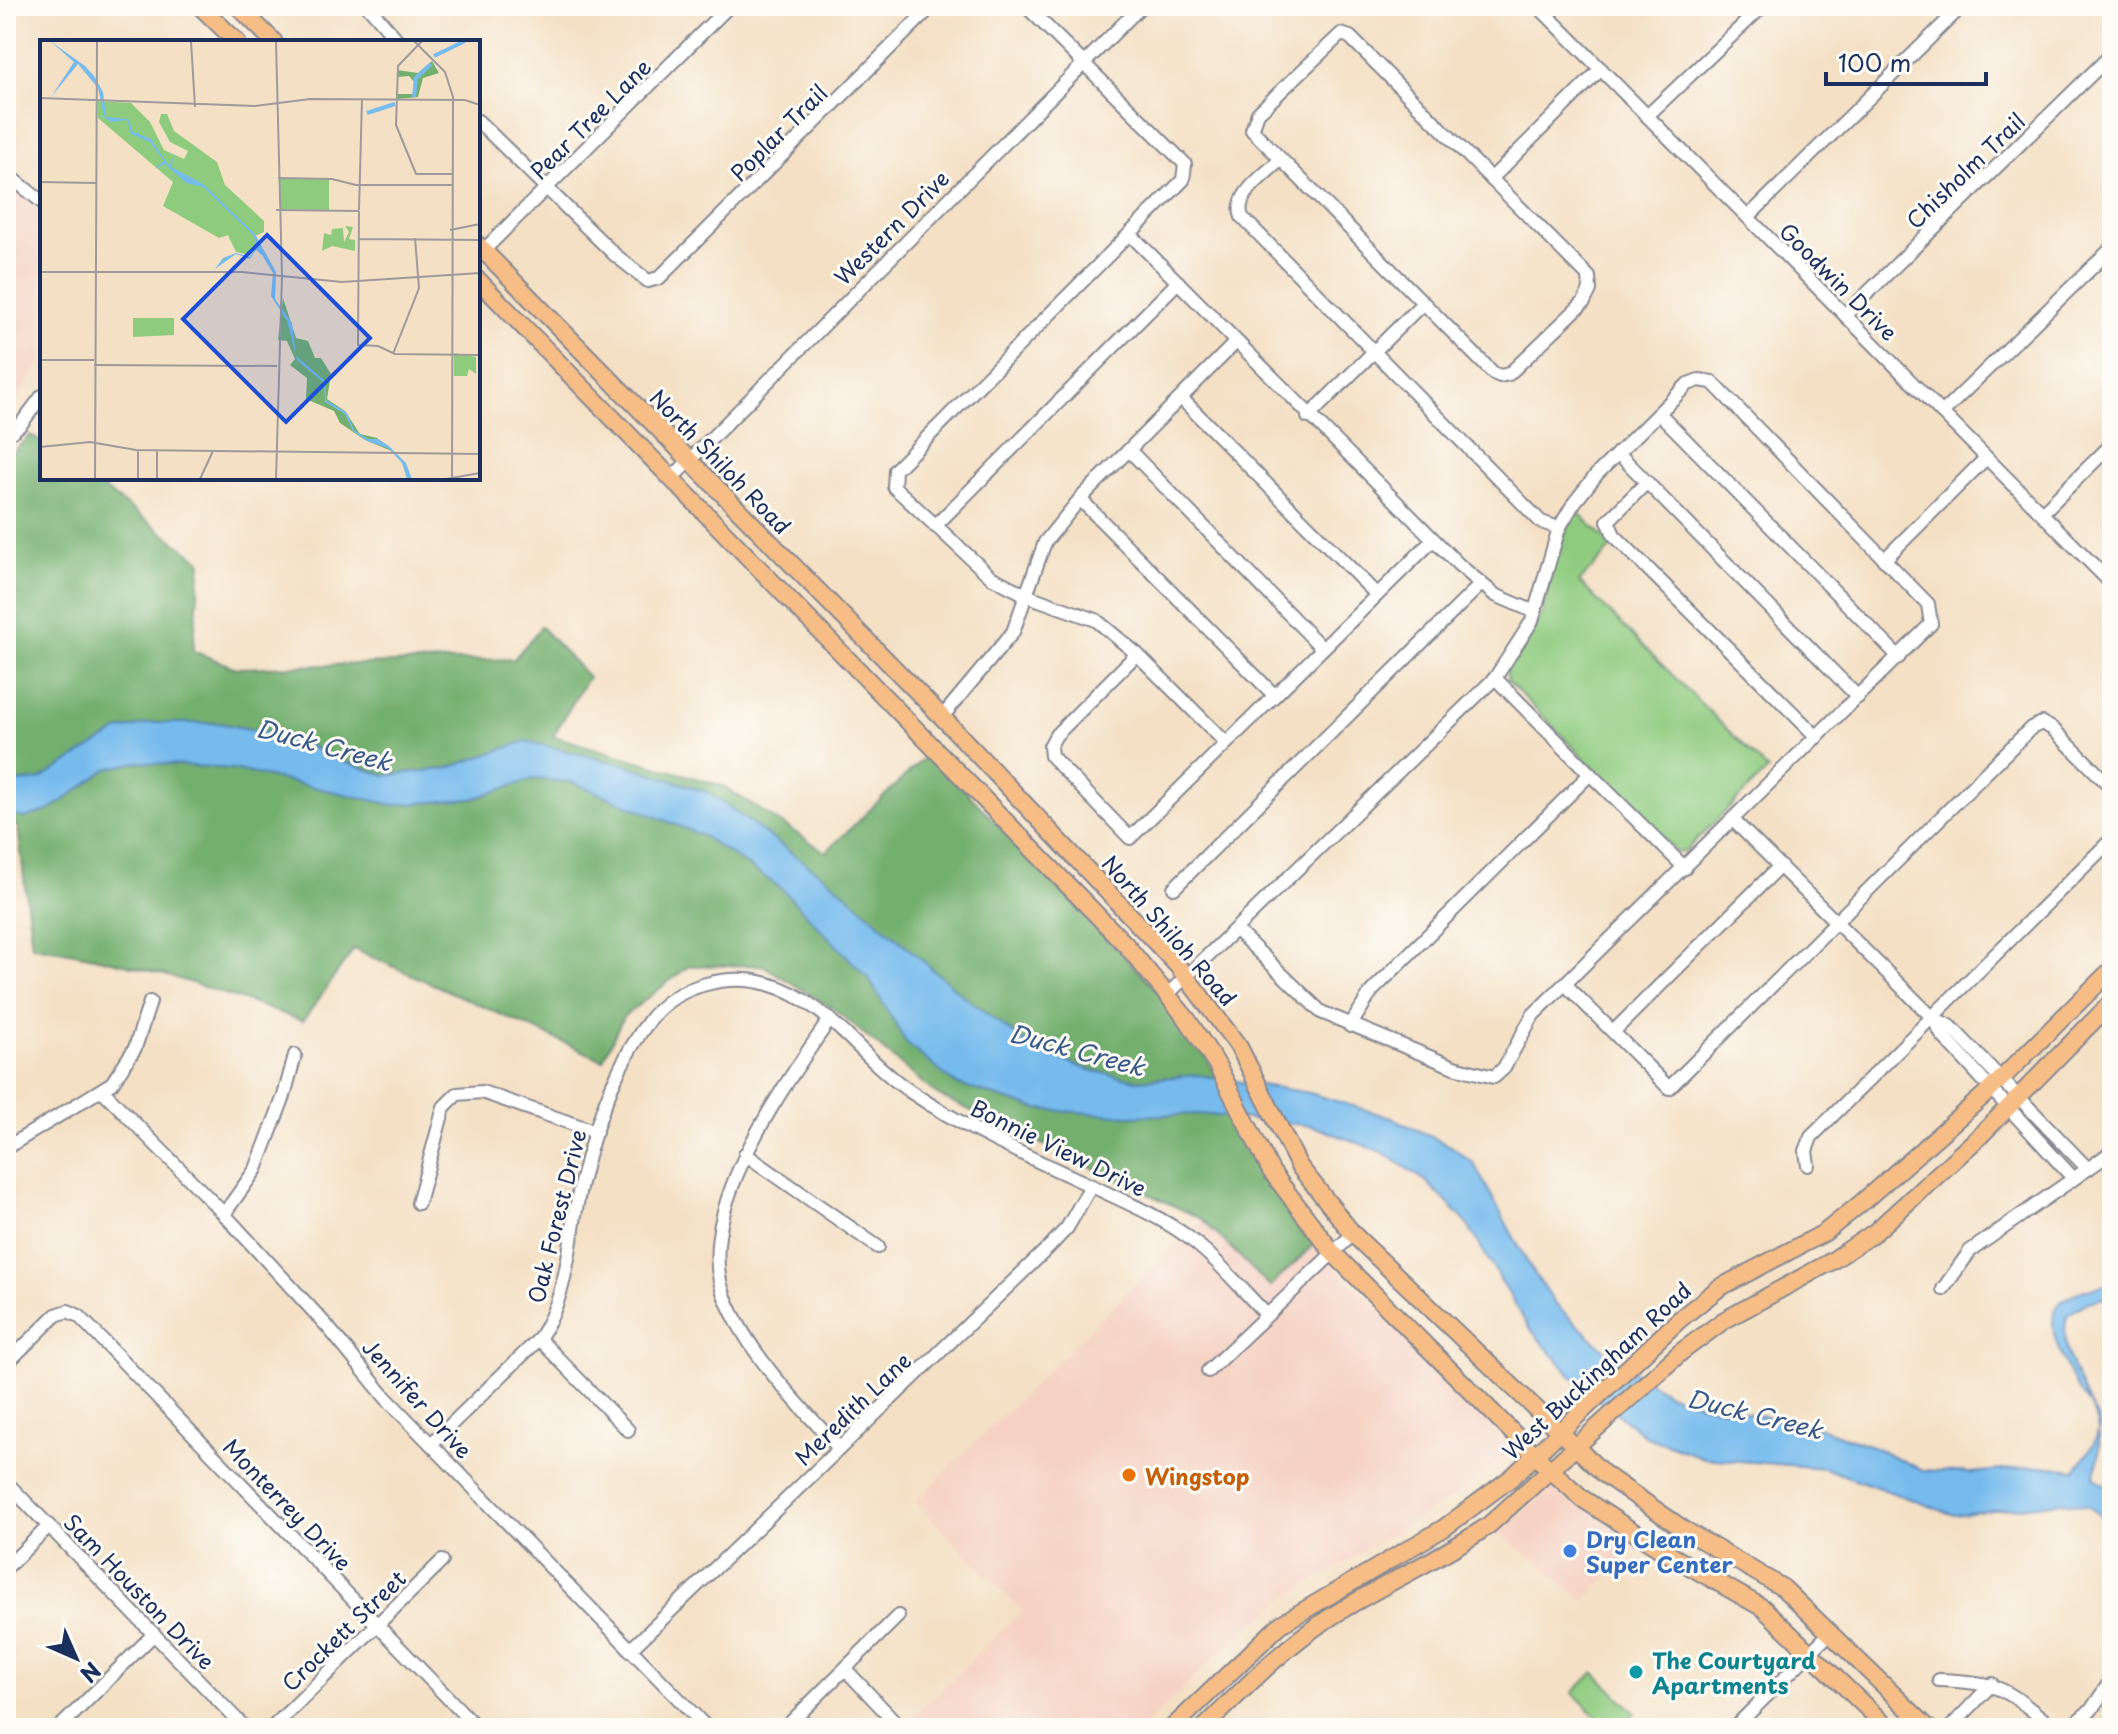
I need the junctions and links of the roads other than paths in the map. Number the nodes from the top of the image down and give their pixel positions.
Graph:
1 (200, 6) edge
2 (238, 6) edge
3 (368, 6) edge
4 (729, 6) edge
5 (932, 6) edge
6 (1026, 6) edge
7 (1141, 6) edge
8 (1538, 6) edge
9 (1558, 6) edge
10 (1763, 6) edge
11 (1962, 6) edge
12 (1547, 16) junction
13 (235, 40) edge
14 (272, 40) edge
15 (397, 40) edge
16 (2112, 54) edge
17 (1083, 63) junction
18 (1601, 69) junction
19 (1647, 116) junction
20 (480, 123) edge
21 (1280, 160) junction
22 (6, 173) edge
23 (1491, 179) junction
24 (547, 189) junction
25 (40, 200) edge
26 (1748, 217) junction
27 (1130, 234) junction
28 (2112, 248) edge
29 (480, 251) edge
30 (480, 282) edge
31 (1178, 282) junction
32 (1423, 303) junction
33 (1845, 315) junction
34 (1236, 342) junction
35 (1373, 352) junction
36 (40, 399) edge
37 (1182, 399) junction
38 (1659, 413) junction
39 (1942, 413) junction
40 (1308, 417) junction
41 (6, 436) edge
42 (2112, 444) edge
43 (1130, 451) junction
44 (1618, 453) junction
45 (1986, 458) junction
46 (690, 460) junction
47 (672, 478) junction
48 (1647, 482) junction
49 (1080, 499) junction
50 (2042, 513) junction
51 (935, 526) junction
52 (1559, 528) junction
53 (756, 529) junction
54 (1433, 540) junction
55 (738, 546) junction
56 (1884, 560) junction
57 (2112, 584) edge
58 (1480, 585) junction
59 (1377, 595) junction
60 (1028, 596) junction
61 (1535, 612) junction
62 (1322, 648) junction
63 (1137, 654) junction
64 (1899, 657) junction
65 (1495, 678) junction
66 (1274, 695) junction
67 (1858, 697) junction
68 (942, 717) junction
69 (1817, 737) junction
70 (921, 738) junction
71 (1226, 743) junction
72 (1590, 774) junction
73 (2112, 788) edge
74 (1733, 820) junction
75 (2112, 839) edge
76 (1780, 866) junction
77 (1685, 868) junction
78 (1174, 888) dead end
79 (1837, 922) junction
80 (1236, 930) junction
81 (2112, 969) edge
82 (1187, 977) junction
83 (1566, 985) junction
84 (1168, 994) junction
85 (150, 1002) dead end
86 (2112, 1002) edge
87 (1933, 1018) junction
88 (830, 1019) junction
89 (1350, 1026) junction
90 (1614, 1031) junction
91 (1239, 1047) junction
92 (295, 1055) dead end
93 (1216, 1063) junction
94 (1996, 1084) junction
95 (103, 1091) junction
96 (2013, 1101) junction
97 (596, 1132) junction
98 (6, 1148) edge
99 (2112, 1152) edge
100 (745, 1154) junction
101 (1808, 1165) dead end
102 (2088, 1169) junction
103 (2073, 1178) junction
104 (1091, 1186) junction
105 (418, 1203) dead end
106 (224, 1214) junction
107 (1353, 1234) junction
108 (878, 1247) dead end
109 (1333, 1253) junction
110 (1943, 1289) dead end
111 (1267, 1315) junction
112 (539, 1339) junction
113 (6, 1364) edge
114 (1208, 1371) dead end
115 (628, 1430) dead end
116 (1559, 1433) junction
117 (431, 1444) junction
118 (839, 1448) junction
119 (1575, 1449) junction
120 (1536, 1456) junction
121 (1552, 1471) junction
122 (6, 1482) edge
123 (49, 1526) junction
124 (1390, 1558) junction
125 (442, 1561) dead end
126 (6, 1568) edge
127 (1399, 1578) junction
128 (898, 1616) dead end
129 (377, 1625) junction
130 (1831, 1632) junction
131 (154, 1634) junction
132 (630, 1650) junction
133 (1811, 1652) junction
134 (845, 1669) junction
135 (2112, 1679) edge
136 (1939, 1680) dead end
137 (1992, 1684) junction
138 (1193, 1708) junction
139 (1206, 1726) edge
140 (59, 1728) edge
141 (245, 1728) edge
142 (272, 1728) edge
143 (477, 1728) edge
144 (707, 1728) edge
145 (785, 1728) edge
146 (901, 1728) edge
147 (1172, 1728) edge
148 (1734, 1728) edge
149 (1888, 1728) edge
150 (1928, 1728) edge
151 (1950, 1728) edge
152 (2062, 1728) edge
153 (2069, 1728) edge

1 - 13 main road
2 - 14 main road
3 - 15 street
4 - 24 street, Pear Tree Lane
5 - 24 street, Poplar Trail
6 - 17 street
7 - 17 street, Western Drive
8 - 12 street, Goodwin Drive
9 - 12 street
10 - 19 street
11 - 26 street
12 - 18 street, Goodwin Drive
16 - 33 street, Chisholm Trail
17 - 27 street
17 - 46 street, Western Drive
18 - 19 street, Goodwin Drive
18 - 23 street
19 - 26 street, Goodwin Drive
20 - 24 street
21 - 23 street
21 - 32 street
21 - 35 street
22 - 25 street
23 - 32 street
24 - 29 street, Pear Tree Lane
26 - 33 street, Goodwin Drive
27 - 31 street
27 - 51 street
28 - 39 street
29 - 46 main road, North Shiloh Road
30 - 47 main road, North Shiloh Road
31 - 34 street
31 - 51 street
32 - 35 street
33 - 39 street, Goodwin Drive
34 - 37 street
34 - 40 street
35 - 40 street
35 - 52 street
36 - 41 street
37 - 43 street
37 - 59 street
38 - 44 street
38 - 56 street
38 - 64 street
39 - 45 street, Goodwin Drive
40 - 54 street
42 - 50 street
43 - 49 street
43 - 62 street
44 - 48 street
44 - 52 street
45 - 50 street, Goodwin Drive
45 - 56 street
46 - 47 street, Western Drive
46 - 53 main road, North Shiloh Road
47 - 55 main road, North Shiloh Road
48 - 67 street
48 - 69 street
49 - 60 street
49 - 66 street
50 - 57 street, Goodwin Drive
51 - 60 street
52 - 61 street
53 - 55 main road
53 - 68 main road, North Shiloh Road
54 - 58 street
54 - 59 street
55 - 70 main road, North Shiloh Road
56 - 64 street
58 - 61 street
58 - 78 street
59 - 62 street
60 - 63 street
60 - 68 street
61 - 65 street
62 - 66 street
63 - 71 street
63 - 71 street
64 - 67 street
65 - 72 street
65 - 80 street
66 - 71 street
67 - 69 street
68 - 70 main road
68 - 82 main road, North Shiloh Road
69 - 74 street
70 - 84 main road, North Shiloh Road
72 - 77 street
72 - 89 street
73 - 79 street
74 - 76 street
74 - 77 street
75 - 87 street
76 - 79 street
76 - 90 street
77 - 83 street
79 - 87 street
79 - 90 street
80 - 82 street
80 - 89 street
81 - 94 main road, West Buckingham Road
82 - 84 street
82 - 91 main road, North Shiloh Road
83 - 89 street
83 - 90 street
84 - 93 main road, North Shiloh Road
85 - 95 street
86 - 96 main road, West Buckingham Road
87 - 94 street
87 - 101 street
88 - 97 street, Oak Forest Drive
88 - 100 street
88 - 104 street, Bonnie View Drive
91 - 93 main road
91 - 107 main road, North Shiloh Road
92 - 106 street
93 - 109 main road, North Shiloh Road
94 - 96 street
94 - 116 main road, West Buckingham Road
95 - 98 street
95 - 106 street, Jennifer Drive
96 - 102 street
96 - 103 street
96 - 119 main road, West Buckingham Road
97 - 105 street
97 - 112 street, Oak Forest Drive
99 - 102 street
100 - 108 street
100 - 118 street
102 - 103 street
103 - 110 street
104 - 111 street, Bonnie View Drive
104 - 118 street, Meredith Lane
106 - 117 street, Jennifer Drive
107 - 109 street
107 - 116 main road, North Shiloh Road
109 - 111 street
109 - 120 main road, North Shiloh Road
111 - 114 street
112 - 115 street
112 - 117 street, Oak Forest Drive
113 - 129 street, Monterrey Drive
116 - 119 main road, North Shiloh Road
116 - 120 main road, West Buckingham Road
117 - 132 street, Jennifer Drive
118 - 132 street, Meredith Lane
119 - 121 main road, West Buckingham Road
119 - 130 main road, North Shiloh Road
120 - 121 main road, North Shiloh Road
120 - 124 main road, West Buckingham Road
121 - 127 main road, West Buckingham Road
121 - 133 main road, North Shiloh Road
122 - 123 street, Sam Houston Drive
123 - 126 street
123 - 131 street, Sam Houston Drive
124 - 127 main road
124 - 138 main road, West Buckingham Road
125 - 129 street, Crockett Street
127 - 139 main road, West Buckingham Road
128 - 134 street
129 - 142 street, Crockett Street
129 - 143 street, Monterrey Drive
130 - 133 street
130 - 150 main road, North Shiloh Road
131 - 140 street
131 - 141 street, Sam Houston Drive
132 - 144 street, Jennifer Drive
133 - 148 street
133 - 149 main road, North Shiloh Road
134 - 145 street
134 - 146 street
135 - 153 street
136 - 137 street
137 - 151 street
137 - 152 street
138 - 139 main road
138 - 147 main road, West Buckingham Road

